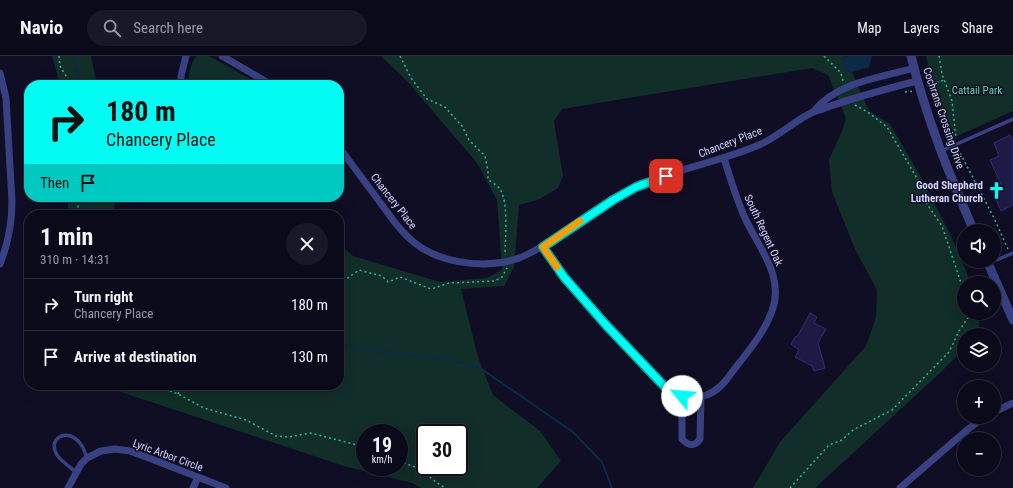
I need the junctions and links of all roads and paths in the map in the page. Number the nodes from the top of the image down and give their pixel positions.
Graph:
1 (59, 56) edge
2 (186, 56) edge
3 (222, 56) edge
4 (400, 56) edge
5 (824, 56) edge
6 (911, 56) edge
7 (939, 56) edge
8 (914, 68) junction
9 (0, 73) edge
10 (66, 80) edge
11 (181, 80) edge
12 (263, 80) edge
13 (918, 81) junction
14 (846, 88) junction
15 (850, 99) junction
16 (813, 112) junction
17 (1013, 119) edge
18 (956, 144) junction
19 (941, 151) junction
20 (344, 154) edge
21 (724, 158) junction
22 (971, 224) edge
23 (543, 247) junction
24 (1012, 253) edge
25 (1001, 258) edge
26 (507, 262) junction
27 (0, 264) edge
28 (993, 268) edge
29 (959, 276) edge
30 (344, 280) edge
31 (966, 320) edge
32 (1013, 320) edge
33 (168, 390) edge
34 (180, 390) edge
35 (178, 394) junction
36 (682, 396) junction
37 (701, 397) junction
38 (1013, 403) edge
39 (1001, 409) edge
40 (975, 424) edge
41 (356, 445) edge
42 (87, 458) junction
43 (408, 464) edge
44 (76, 472) junction
45 (198, 478) junction
46 (68, 488) edge
47 (193, 488) edge
48 (226, 488) edge
49 (446, 488) edge
50 (790, 488) edge
51 (900, 488) edge

1 - 10 path
2 - 11 street
3 - 12 street
4 - 26 path
5 - 14 path
6 - 8 street, Cochrans Crossing Drive
7 - 18 path
8 - 13 street, Cochrans Crossing Drive
8 - 14 street, Chancery Place
9 - 27 street
13 - 15 street, Chancery Place
13 - 19 street, Cochrans Crossing Drive
14 - 16 street, Chancery Place
15 - 16 street, Chancery Place
15 - 29 path
16 - 21 street, Chancery Place
17 - 18 lane
18 - 19 lane
18 - 24 path
19 - 22 street, Cochrans Crossing Drive
20 - 26 street, Chancery Place
21 - 23 street, Chancery Place
21 - 37 street, South Regent Oak
23 - 26 street, Chancery Place
23 - 36 street, South Regent Oak
24 - 25 lane
26 - 30 path
28 - 32 street
31 - 50 path
33 - 35 path
34 - 35 path
35 - 41 path
36 - 37 street, South Regent Oak
36 - 37 street
38 - 39 street
40 - 51 street
42 - 44 street, Lyric Arbor Circle
42 - 44 lane
42 - 45 street, Lyric Arbor Circle
43 - 49 path
44 - 46 street, Lyric Arbor Circle
45 - 47 street
45 - 48 street, Lyric Arbor Circle

